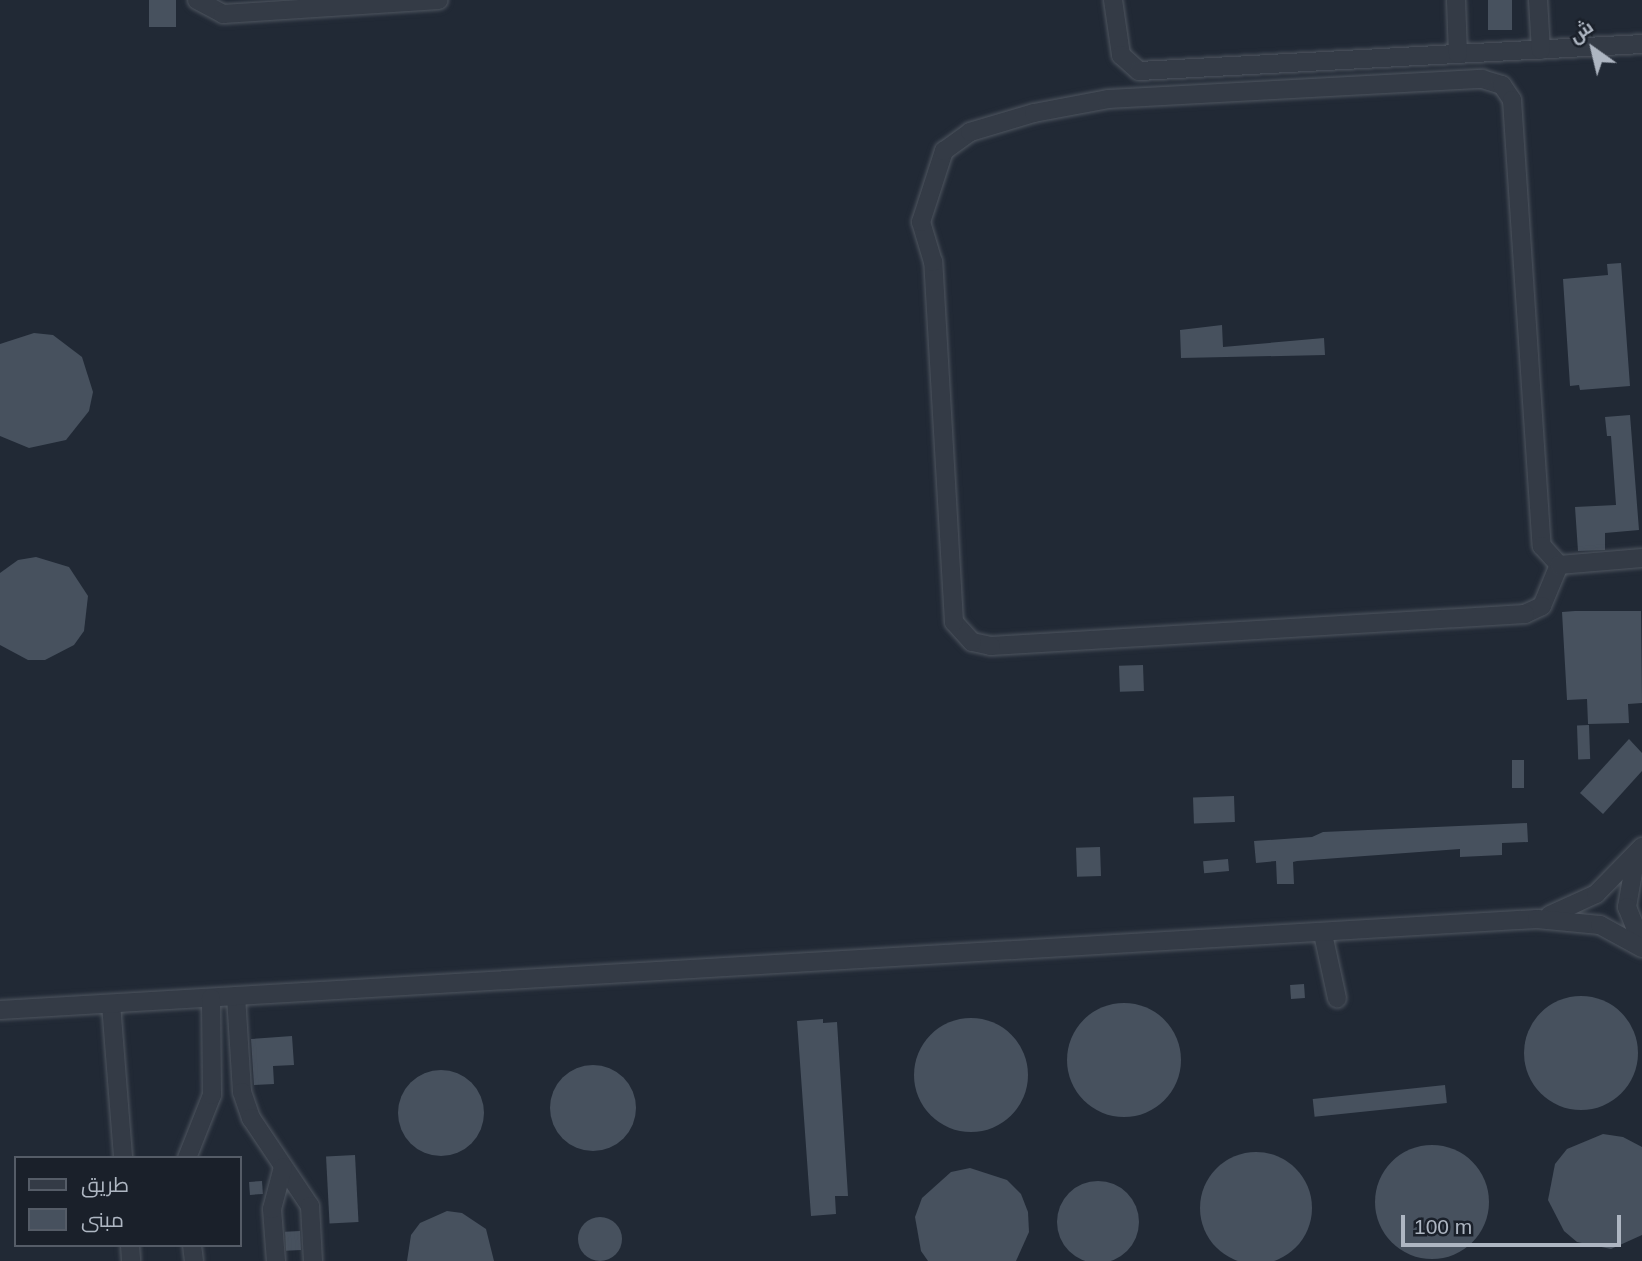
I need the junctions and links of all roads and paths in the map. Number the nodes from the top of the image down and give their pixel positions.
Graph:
1 (197, 0) edge
2 (439, 0) edge
3 (1113, 0) edge
4 (1456, 0) edge
5 (1538, 0) edge
6 (1642, 44) edge
7 (1541, 50) junction
8 (1458, 54) junction
9 (1642, 558) edge
10 (1559, 565) junction
11 (1642, 848) edge
12 (1537, 919) junction
13 (1323, 934) junction
14 (1642, 946) edge
15 (236, 996) junction
16 (211, 998) junction
17 (1337, 998) dead end
18 (111, 1004) junction
19 (0, 1010) edge
20 (123, 1156) edge
21 (188, 1156) edge
22 (283, 1167) junction
23 (276, 1261) edge
24 (313, 1261) edge

1 - 2 street
3 - 8 street
4 - 8 street
5 - 7 street
6 - 7 street
7 - 8 street
9 - 10 street
10 - 10 street
11 - 12 street
11 - 14 street
12 - 13 street
12 - 14 street
13 - 15 street
13 - 17 street
15 - 16 street
15 - 22 street
16 - 18 street
16 - 21 street
18 - 19 street
18 - 20 street
22 - 23 street
22 - 24 street

